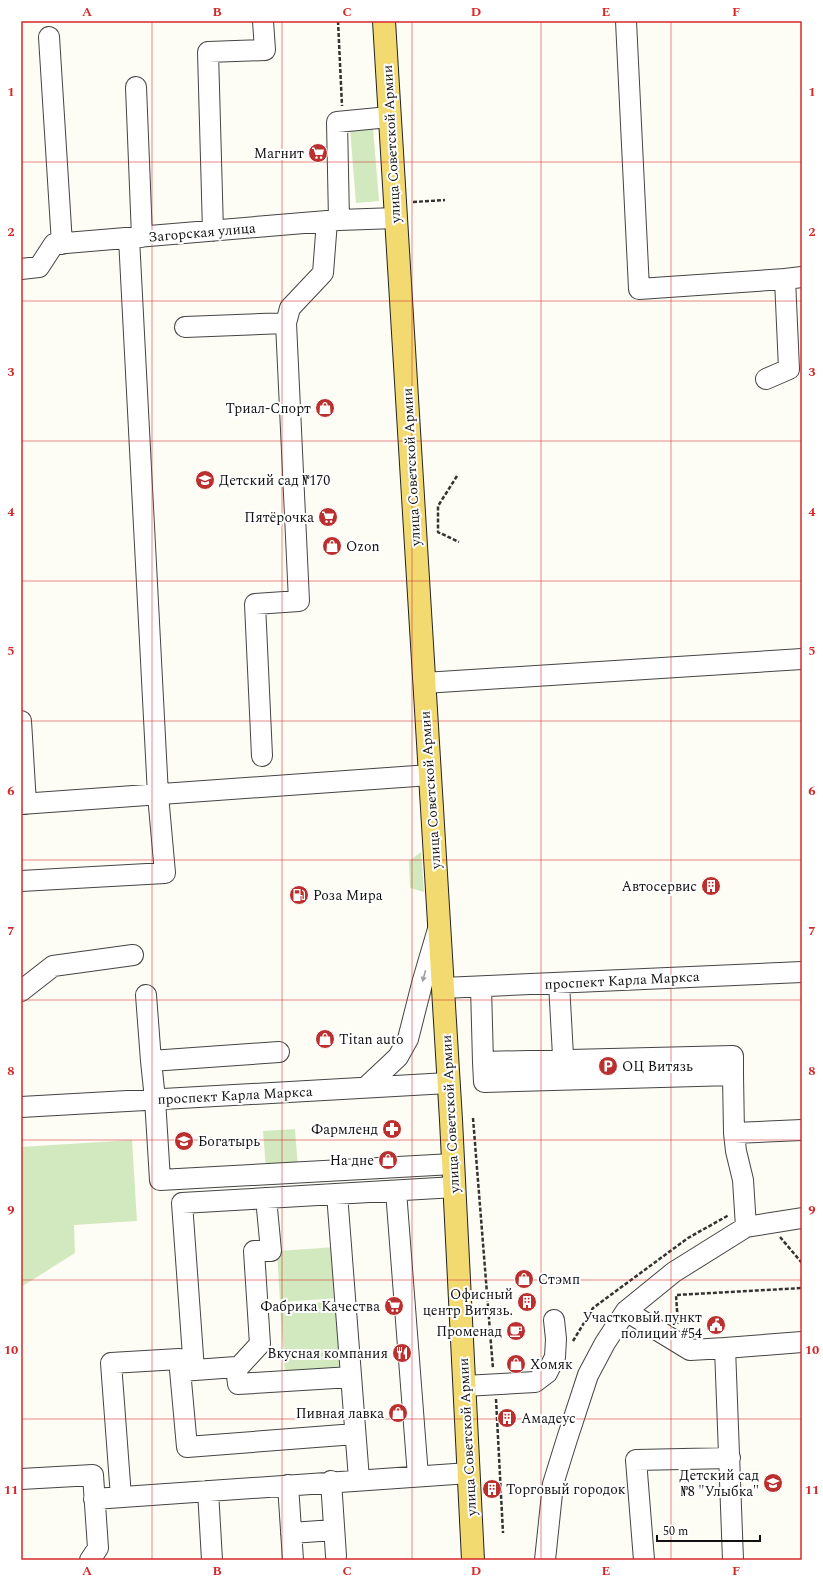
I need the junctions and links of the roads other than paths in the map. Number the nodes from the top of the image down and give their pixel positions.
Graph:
1 (263, 21) edge
2 (384, 21) edge
3 (626, 21) edge
4 (49, 37) dead end
5 (136, 87) dead end
6 (389, 117) junction
7 (396, 218) junction
8 (333, 221) junction
9 (213, 231) junction
10 (135, 238) junction
11 (62, 244) junction
12 (21, 269) edge
13 (793, 278) edge
14 (286, 323) junction
15 (185, 327) dead end
16 (766, 379) dead end
17 (802, 659) edge
18 (424, 683) junction
19 (21, 720) edge
20 (262, 756) dead end
21 (430, 775) junction
22 (158, 795) junction
23 (23, 804) edge
24 (21, 881) edge
25 (439, 925) junction
26 (133, 955) dead end
27 (802, 972) edge
28 (559, 983) junction
29 (481, 987) junction
30 (443, 988) junction
31 (21, 991) edge
32 (146, 995) dead end
33 (279, 1052) dead end
34 (563, 1060) junction
35 (151, 1061) junction
36 (483, 1062) junction
37 (733, 1076) junction
38 (565, 1080) junction
39 (448, 1083) junction
40 (366, 1087) junction
41 (155, 1099) junction
42 (21, 1107) edge
43 (802, 1130) edge
44 (734, 1132) junction
45 (453, 1164) junction
46 (455, 1187) junction
47 (396, 1191) junction
48 (337, 1194) junction
49 (268, 1198) junction
50 (802, 1218) edge
51 (746, 1227) junction
52 (626, 1311) junction
53 (554, 1320) dead end
54 (802, 1342) edge
55 (725, 1348) junction
56 (237, 1369) junction
57 (187, 1371) junction
58 (351, 1376) junction
59 (464, 1386) junction
60 (355, 1434) junction
61 (730, 1458) junction
62 (469, 1473) junction
63 (418, 1476) junction
64 (21, 1479) edge
65 (359, 1479) junction
66 (331, 1481) junction
67 (288, 1485) junction
68 (208, 1491) junction
69 (121, 1497) junction
70 (94, 1499) junction
71 (334, 1530) junction
72 (291, 1533) junction
73 (336, 1556) dead end
74 (90, 1560) edge
75 (212, 1560) edge
76 (293, 1560) edge
77 (473, 1560) edge
78 (545, 1560) edge
79 (644, 1560) edge
80 (733, 1560) edge

1 - 9 street
2 - 6 main road, улица Советской Армии
3 - 13 street
4 - 11 street
5 - 10 street
6 - 7 main road, улица Советской Армии
6 - 8 street
7 - 8 street, Загорская улица
7 - 18 main road, улица Советской Армии
8 - 9 street, Загорская улица
8 - 14 street
9 - 10 street, Загорская улица
10 - 11 street, Загорская улица
10 - 22 street
11 - 12 street, Загорская улица
13 - 16 street
14 - 15 street
14 - 20 street
17 - 18 street
18 - 21 main road, улица Советской Армии
19 - 23 street
21 - 22 street
21 - 25 main road, улица Советской Армии
22 - 23 street
22 - 24 street
25 - 30 main road, улица Советской Армии
25 -> 40 street
26 - 31 street
27 - 28 street, проспект Карла Маркса
28 - 29 street, проспект Карла Маркса
28 - 34 street
29 - 30 street, проспект Карла Маркса
29 - 36 street
30 - 39 main road, улица Советской Армии
32 - 35 street
33 - 35 street
34 - 36 street
34 - 37 street
34 - 38 street
35 - 41 street
36 - 38 street
37 - 38 street
37 - 44 street
39 - 40 street, проспект Карла Маркса
39 - 45 main road, улица Советской Армии
40 - 41 street, проспект Карла Маркса
41 - 42 street, проспект Карла Маркса
41 - 45 street
43 - 44 street
44 - 51 street
45 - 46 main road, улица Советской Армии
46 - 47 street
46 - 59 main road, улица Советской Армии
47 - 48 street
47 - 63 street
48 - 49 street
48 - 58 street
49 - 56 street
49 - 57 street
50 - 51 street
51 - 52 street
52 - 55 street
52 - 78 street
53 - 59 street
54 - 55 street
55 - 61 street
56 - 57 street
56 - 58 street
57 - 60 street
57 - 69 street
58 - 60 street
59 - 62 main road, улица Советской Армии
60 - 65 street
61 - 79 street
61 - 80 street
62 - 63 street
62 - 77 main road, улица Советской Армии
63 - 65 street
64 - 70 street
65 - 66 street
66 - 67 street
66 - 71 street
67 - 68 street
67 - 72 street
68 - 69 street
68 - 75 street
69 - 70 street
70 - 74 street
71 - 72 street
71 - 73 street
72 - 76 street

